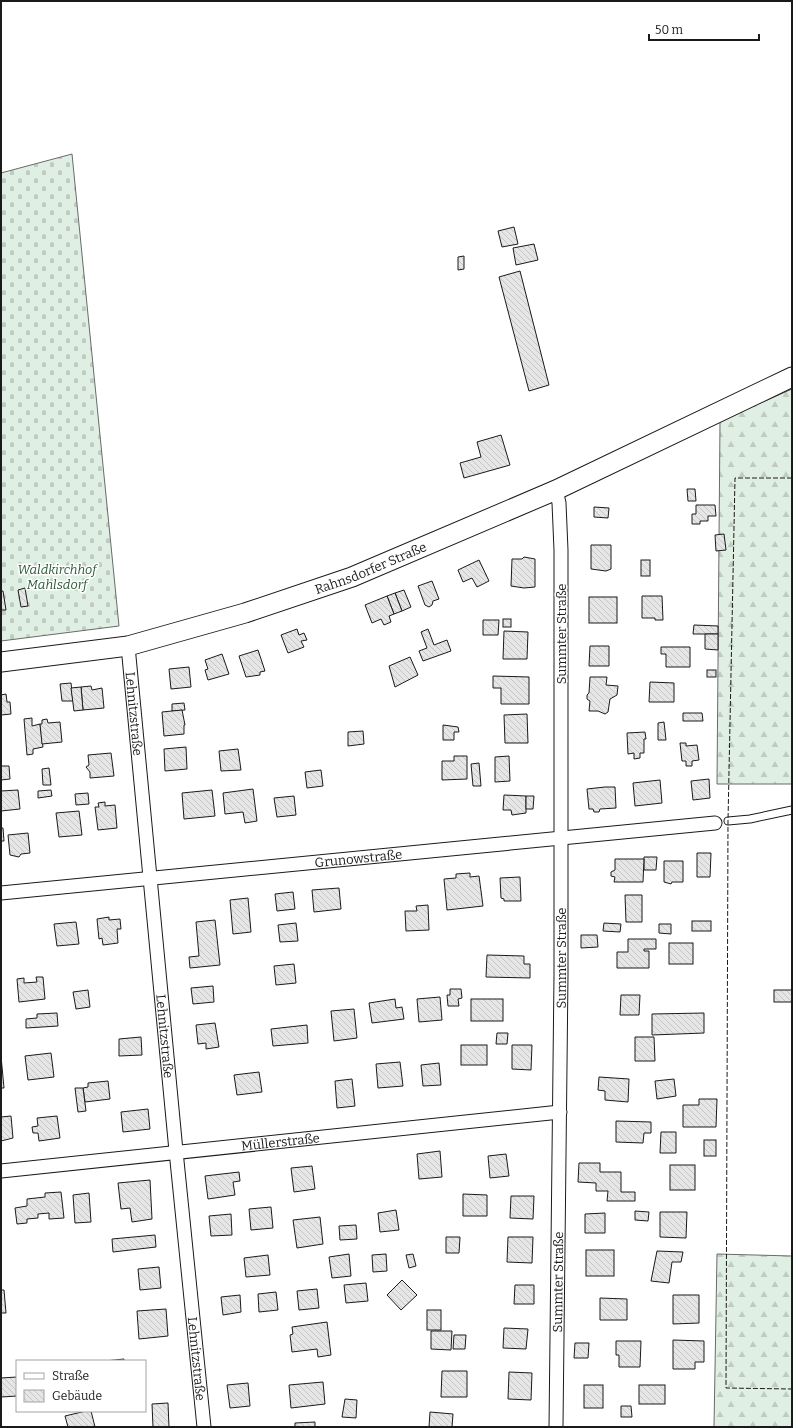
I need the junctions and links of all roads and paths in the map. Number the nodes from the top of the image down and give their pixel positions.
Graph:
1 (792, 377) edge
2 (556, 490) junction
3 (128, 646) junction
4 (1, 662) edge
5 (792, 810) edge
6 (728, 821) dead end
7 (715, 823) dead end
8 (560, 838) junction
9 (150, 877) junction
10 (1, 892) edge
11 (560, 1112) junction
12 (176, 1151) junction
13 (1, 1171) edge
14 (204, 1427) edge
15 (556, 1427) edge

1 - 2 street, Rahnsdorfer Straße
2 - 3 street, Rahnsdorfer Straße
2 - 8 street, Summter Straße
3 - 4 street, Rahnsdorfer Straße
3 - 9 street, Lehnitzstraße
5 - 6 lane
7 - 8 street, Grunowstraße
8 - 9 street, Grunowstraße
8 - 11 street, Summter Straße
9 - 10 street, Grunowstraße
9 - 12 street, Lehnitzstraße
11 - 12 street, Müllerstraße
11 - 15 street, Summter Straße
12 - 13 street, Müllerstraße
12 - 14 street, Lehnitzstraße

